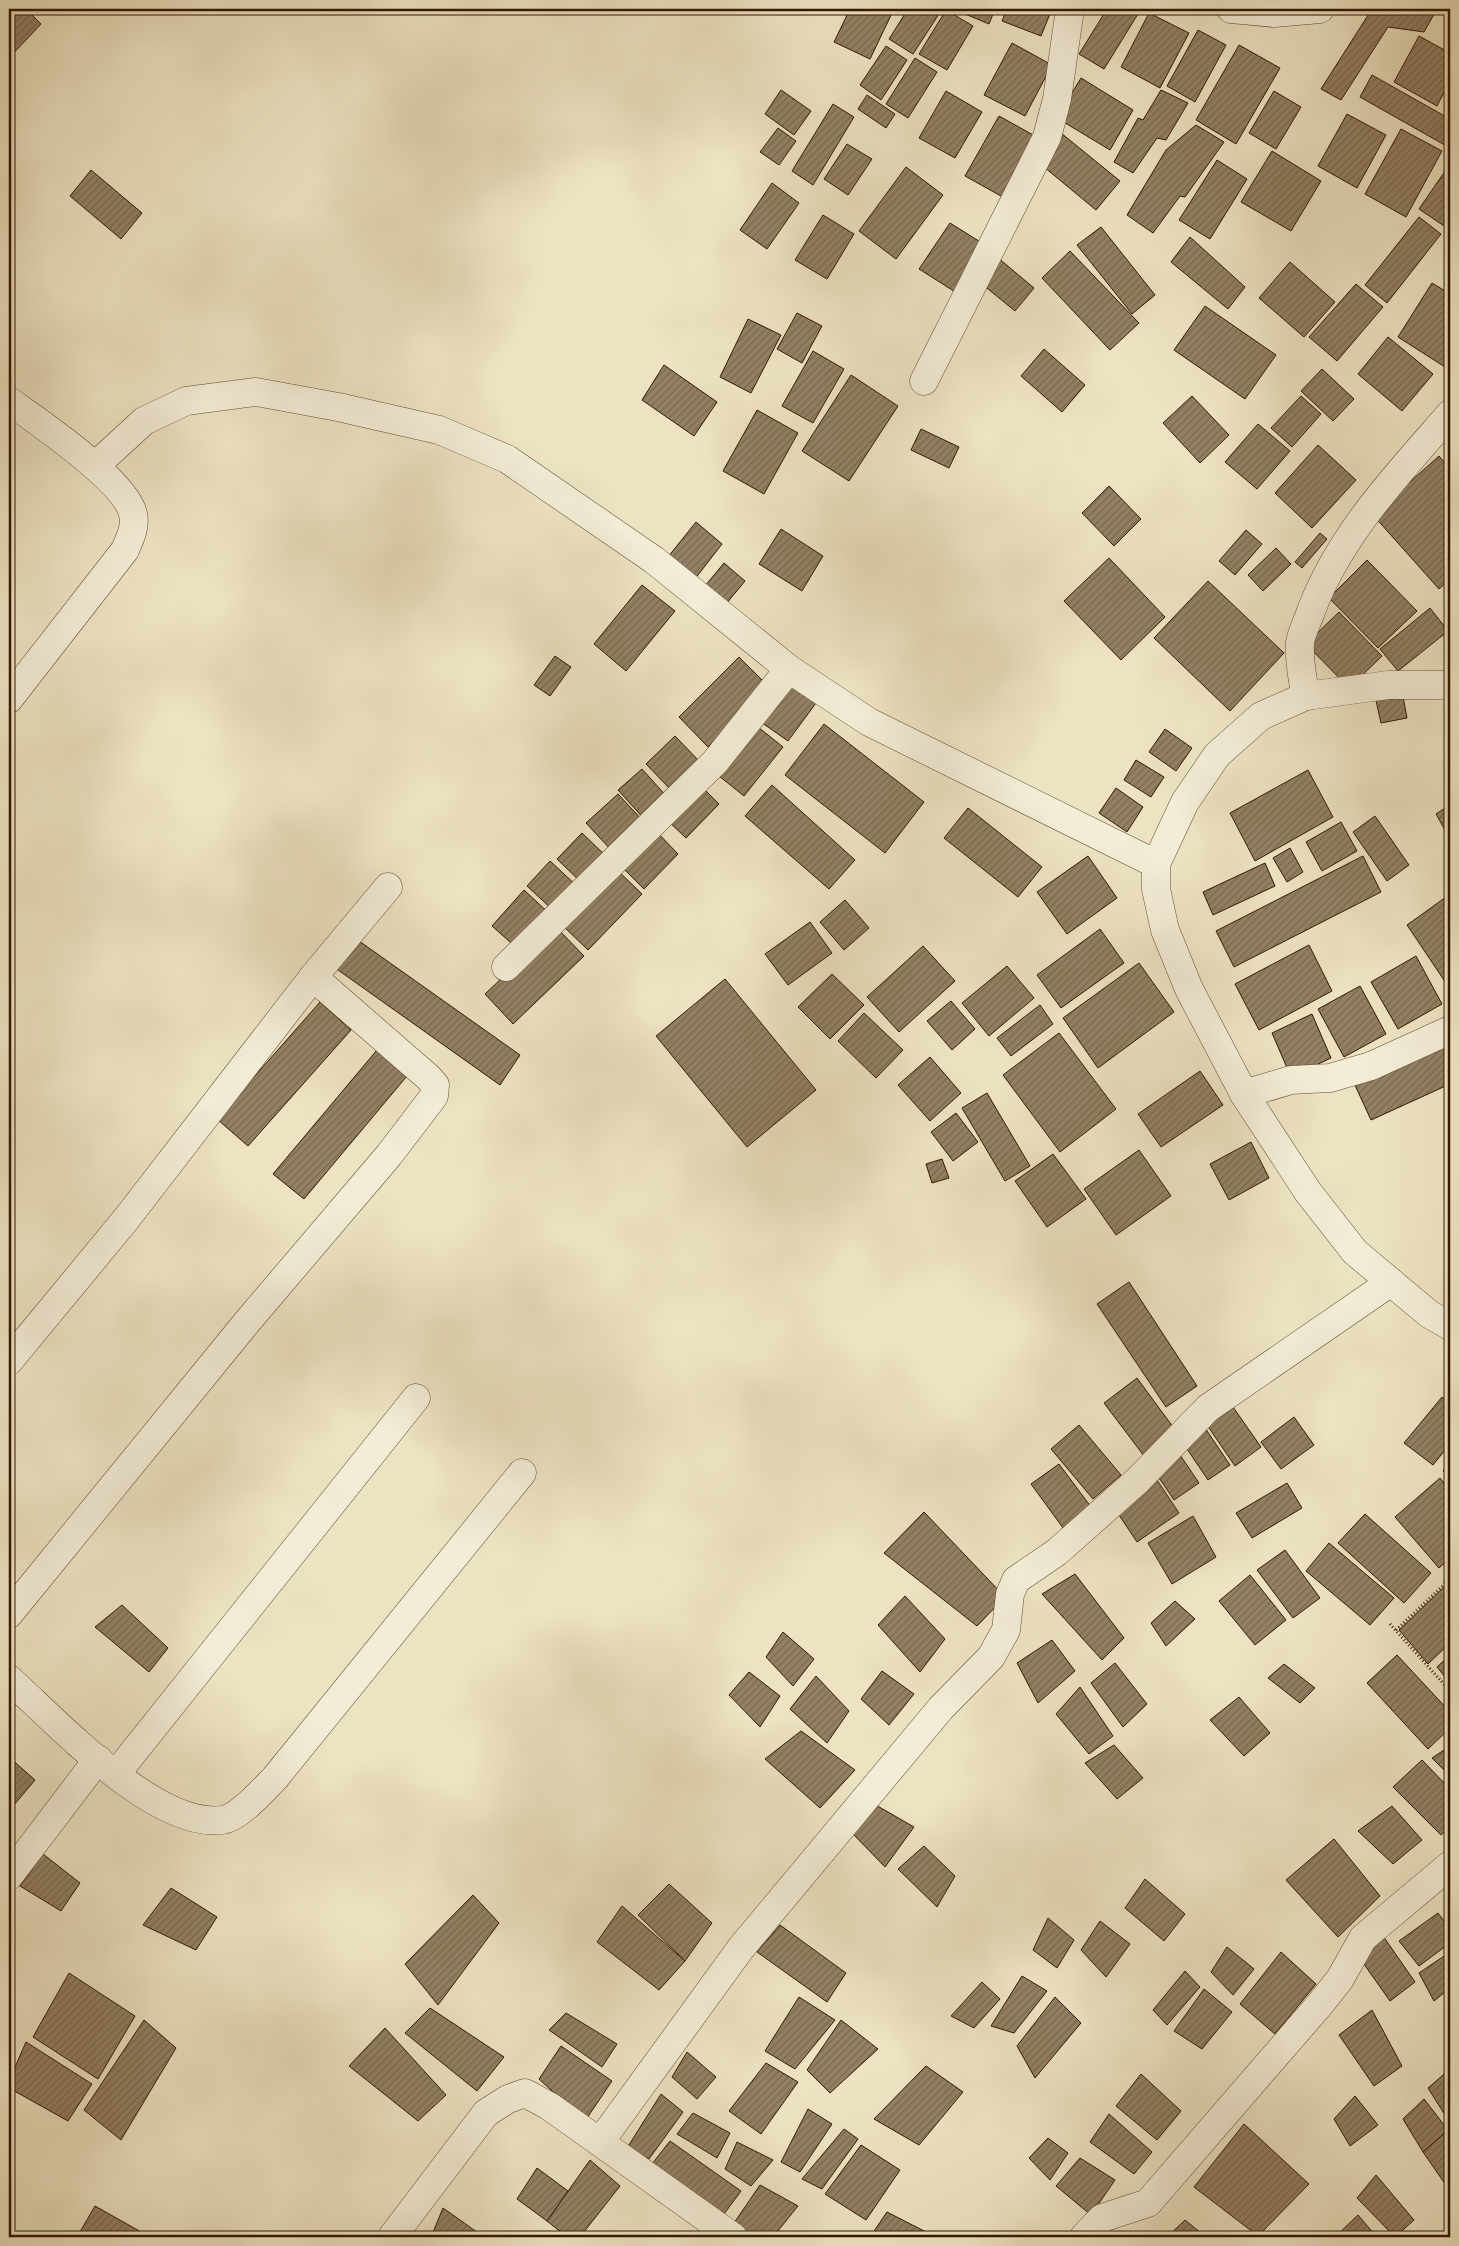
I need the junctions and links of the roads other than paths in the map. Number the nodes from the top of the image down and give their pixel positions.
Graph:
1 (1070, 9) edge
2 (1231, 9) edge
3 (1320, 9) edge
4 (924, 381) dead end
5 (9, 402) edge
6 (1450, 414) edge
7 (96, 466) junction
8 (789, 669) junction
9 (1450, 685) edge
10 (1306, 696) junction
11 (9, 699) edge
12 (1156, 864) junction
13 (388, 887) dead end
14 (506, 967) dead end
15 (313, 977) junction
16 (1450, 1030) edge
17 (1250, 1092) junction
18 (1391, 1282) junction
19 (1450, 1326) edge
20 (9, 1361) edge
21 (416, 1398) dead end
22 (522, 1473) dead end
23 (9, 1614) edge
24 (9, 1678) edge
25 (107, 1766) junction
26 (1450, 1865) edge
27 (9, 1876) edge
28 (600, 2142) junction
29 (392, 2237) edge
30 (733, 2237) edge
31 (1084, 2237) edge

1 - 4 street
2 - 3 street
5 - 7 street
6 - 10 street
7 - 8 street
7 - 11 street
8 - 12 street
8 - 14 street
9 - 10 street
10 - 12 street
12 - 17 street
13 - 15 street
15 - 20 street
15 - 23 street
16 - 17 street
17 - 18 street
18 - 19 street
18 - 28 street
21 - 25 street
22 - 25 street
24 - 25 street
25 - 27 street
26 - 31 street
28 - 29 street
28 - 30 street

